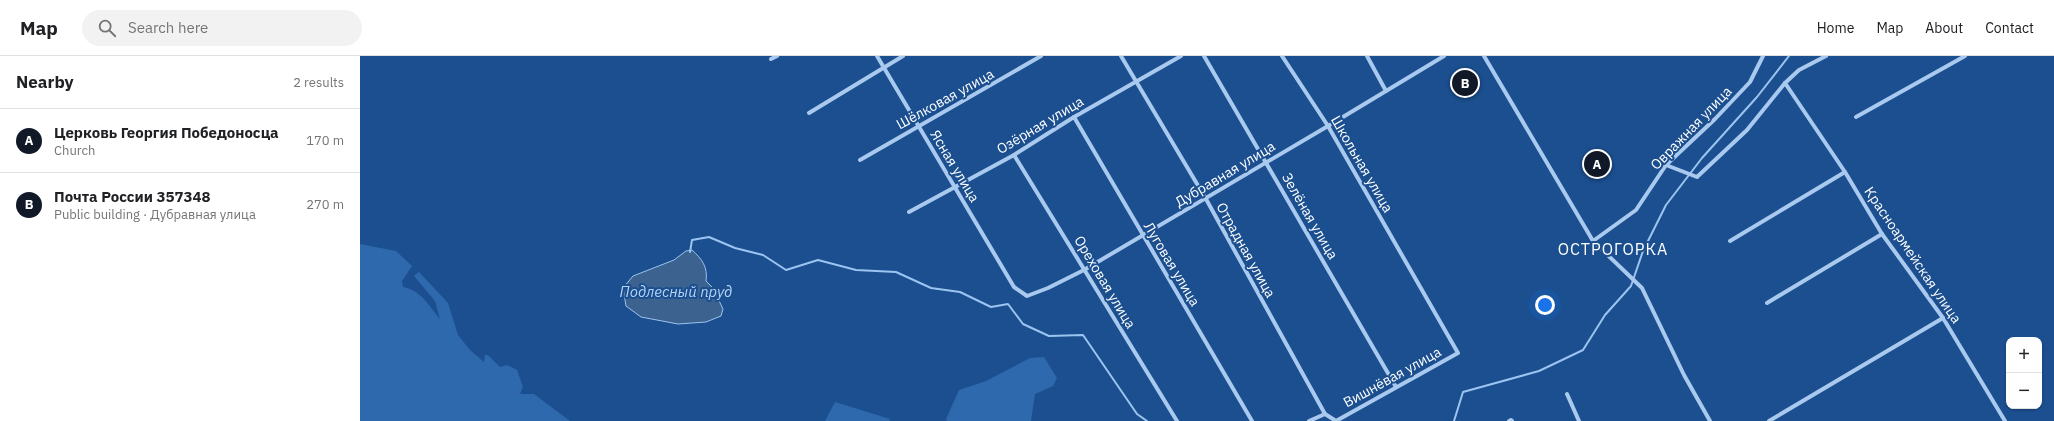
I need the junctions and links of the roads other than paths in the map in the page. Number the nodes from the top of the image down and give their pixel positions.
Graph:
1 (777, 56) edge
2 (877, 56) edge
3 (903, 56) edge
4 (1041, 56) edge
5 (1121, 56) edge
6 (1181, 56) edge
7 (1204, 56) edge
8 (1282, 56) edge
9 (1367, 56) edge
10 (1444, 56) edge
11 (1484, 56) edge
12 (1763, 56) edge
13 (1826, 56) edge
14 (1965, 56) edge
15 (771, 60) dead end
16 (884, 67) junction
17 (1136, 82) junction
18 (1785, 83) junction
19 (1386, 91) junction
20 (809, 113) dead end
21 (1074, 117) junction
22 (1856, 117) dead end
23 (918, 126) junction
24 (1328, 126) junction
25 (1014, 155) junction
26 (860, 160) dead end
27 (1266, 162) junction
28 (1666, 165) junction
29 (1845, 172) junction
30 (956, 186) junction
31 (1206, 199) junction
32 (909, 212) dead end
33 (1882, 234) junction
34 (1142, 236) junction
35 (1593, 241) junction
36 (1730, 241) dead end
37 (1084, 270) junction
38 (1420, 285) joint
39 (1014, 287) joint
40 (1768, 303) dead end
41 (1943, 318) junction
42 (1396, 387) junction
43 (1568, 394) dead end
44 (1325, 414) junction
45 (1177, 421) edge
46 (1252, 421) edge
47 (1309, 421) edge
48 (1579, 421) edge
49 (1710, 421) edge
50 (1769, 421) edge
51 (2005, 421) edge

1 - 15 street
2 - 16 street, Ясная улица
3 - 16 street
4 - 23 street, Шёлковая улица
5 - 17 street, Отрадная улица
6 - 17 street, Озёрная улица
7 - 27 street, Зелёная улица
8 - 24 street, Школьная улица
9 - 19 street
10 - 19 street, Дубравная улица
11 - 35 street
12 - 28 street, Овражная улица
13 - 18 street
14 - 22 street
16 - 20 street
16 - 23 street, Ясная улица
17 - 21 street, Озёрная улица
17 - 31 street, Отрадная улица
18 - 28 street
18 - 29 street, Красноармейская улица
19 - 24 street, Дубравная улица
21 - 25 street, Озёрная улица
21 - 34 street, Луговая улица
23 - 26 street, Шёлковая улица
23 - 30 street, Ясная улица
24 - 27 street, Дубравная улица
24 - 38 street, Школьная улица
25 - 30 street, Озёрная улица
25 - 37 street, Ореховая улица
27 - 31 street, Дубравная улица
27 - 42 street, Зелёная улица
28 - 35 street, Овражная улица
29 - 33 street, Красноармейская улица
29 - 36 street
30 - 32 street, Озёрная улица
30 - 39 street, Ясная улица
31 - 34 street, Дубравная улица
31 - 44 street, Отрадная улица
33 - 40 street
33 - 41 street, Красноармейская улица
34 - 37 street, Дубравная улица
34 - 46 street, Луговая улица
35 - 49 street
37 - 39 street, Дубравная улица
37 - 45 street, Ореховая улица
38 - 42 street, Вишнёвая улица
41 - 50 street
41 - 51 street, Красноармейская улица
42 - 44 street, Вишнёвая улица
43 - 48 street
44 - 47 street

